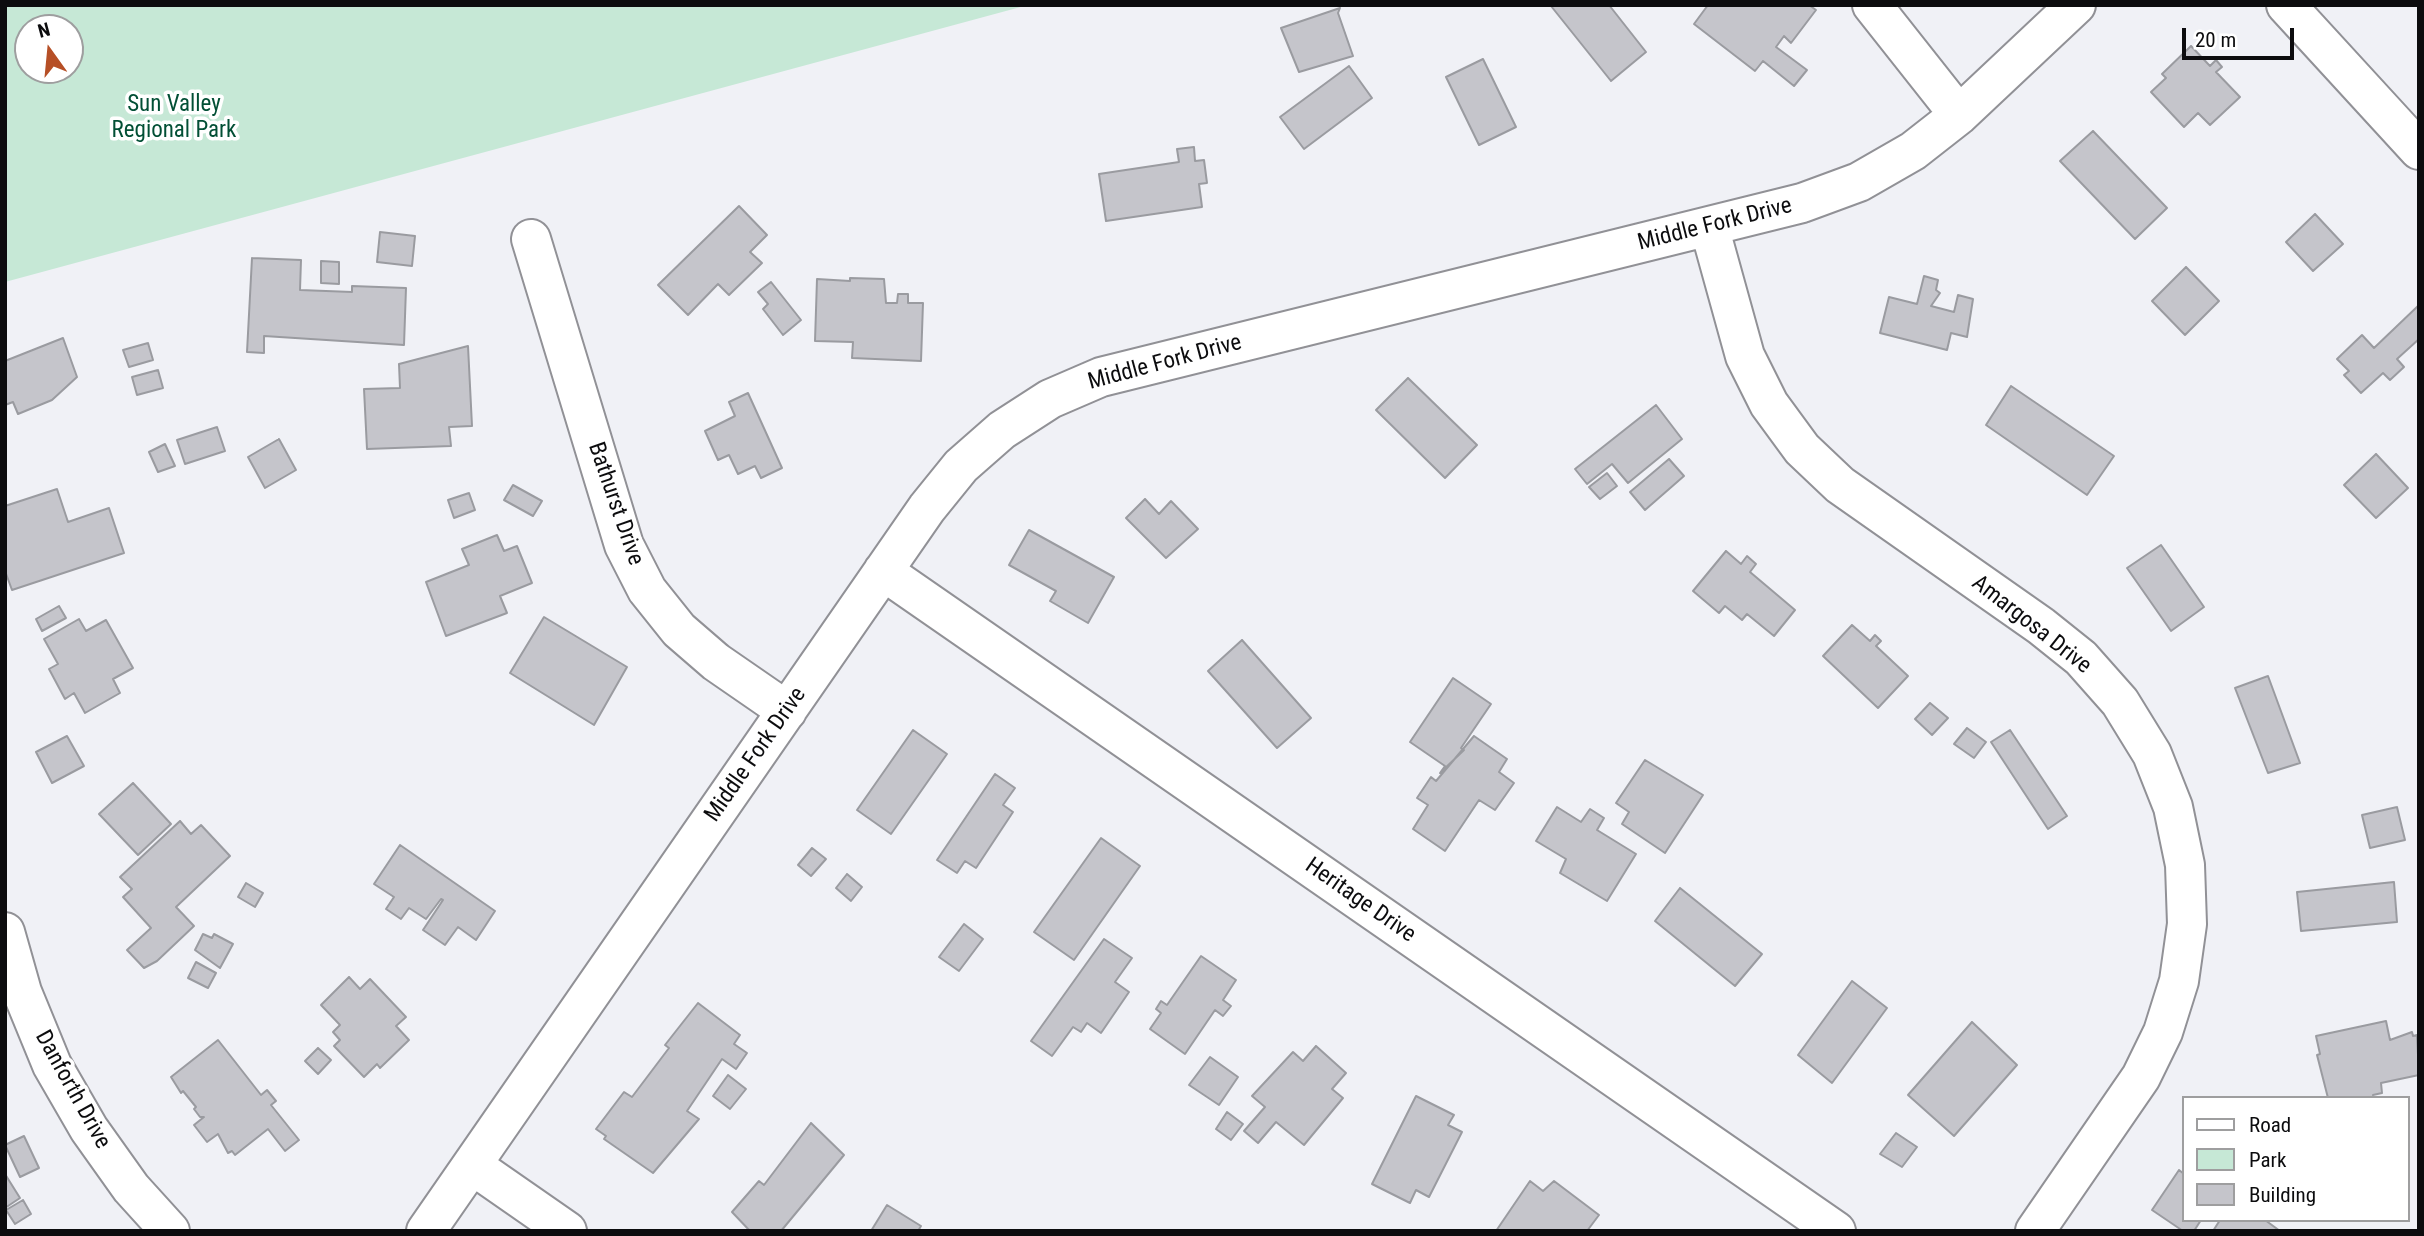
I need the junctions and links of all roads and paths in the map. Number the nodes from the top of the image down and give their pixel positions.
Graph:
1 (1872, 5) edge
2 (2076, 5) edge
3 (2286, 5) edge
4 (1959, 115) junction
5 (2419, 150) edge
6 (1709, 226) junction
7 (531, 239) dead end
8 (883, 571) junction
9 (787, 711) junction
10 (5, 932) edge
11 (472, 1165) junction
12 (170, 1231) edge
13 (426, 1231) edge
14 (567, 1231) edge
15 (1836, 1231) edge
16 (2035, 1231) edge

1 - 4 street
2 - 4 street, Middle Fork Drive
3 - 5 street
4 - 6 street, Middle Fork Drive
6 - 8 street, Middle Fork Drive
6 - 16 street, Amargosa Drive
7 - 9 street, Bathurst Drive
8 - 9 street, Middle Fork Drive
8 - 15 street, Heritage Drive
9 - 11 street, Middle Fork Drive
10 - 12 street, Danforth Drive
11 - 13 street, Middle Fork Drive
11 - 14 street

